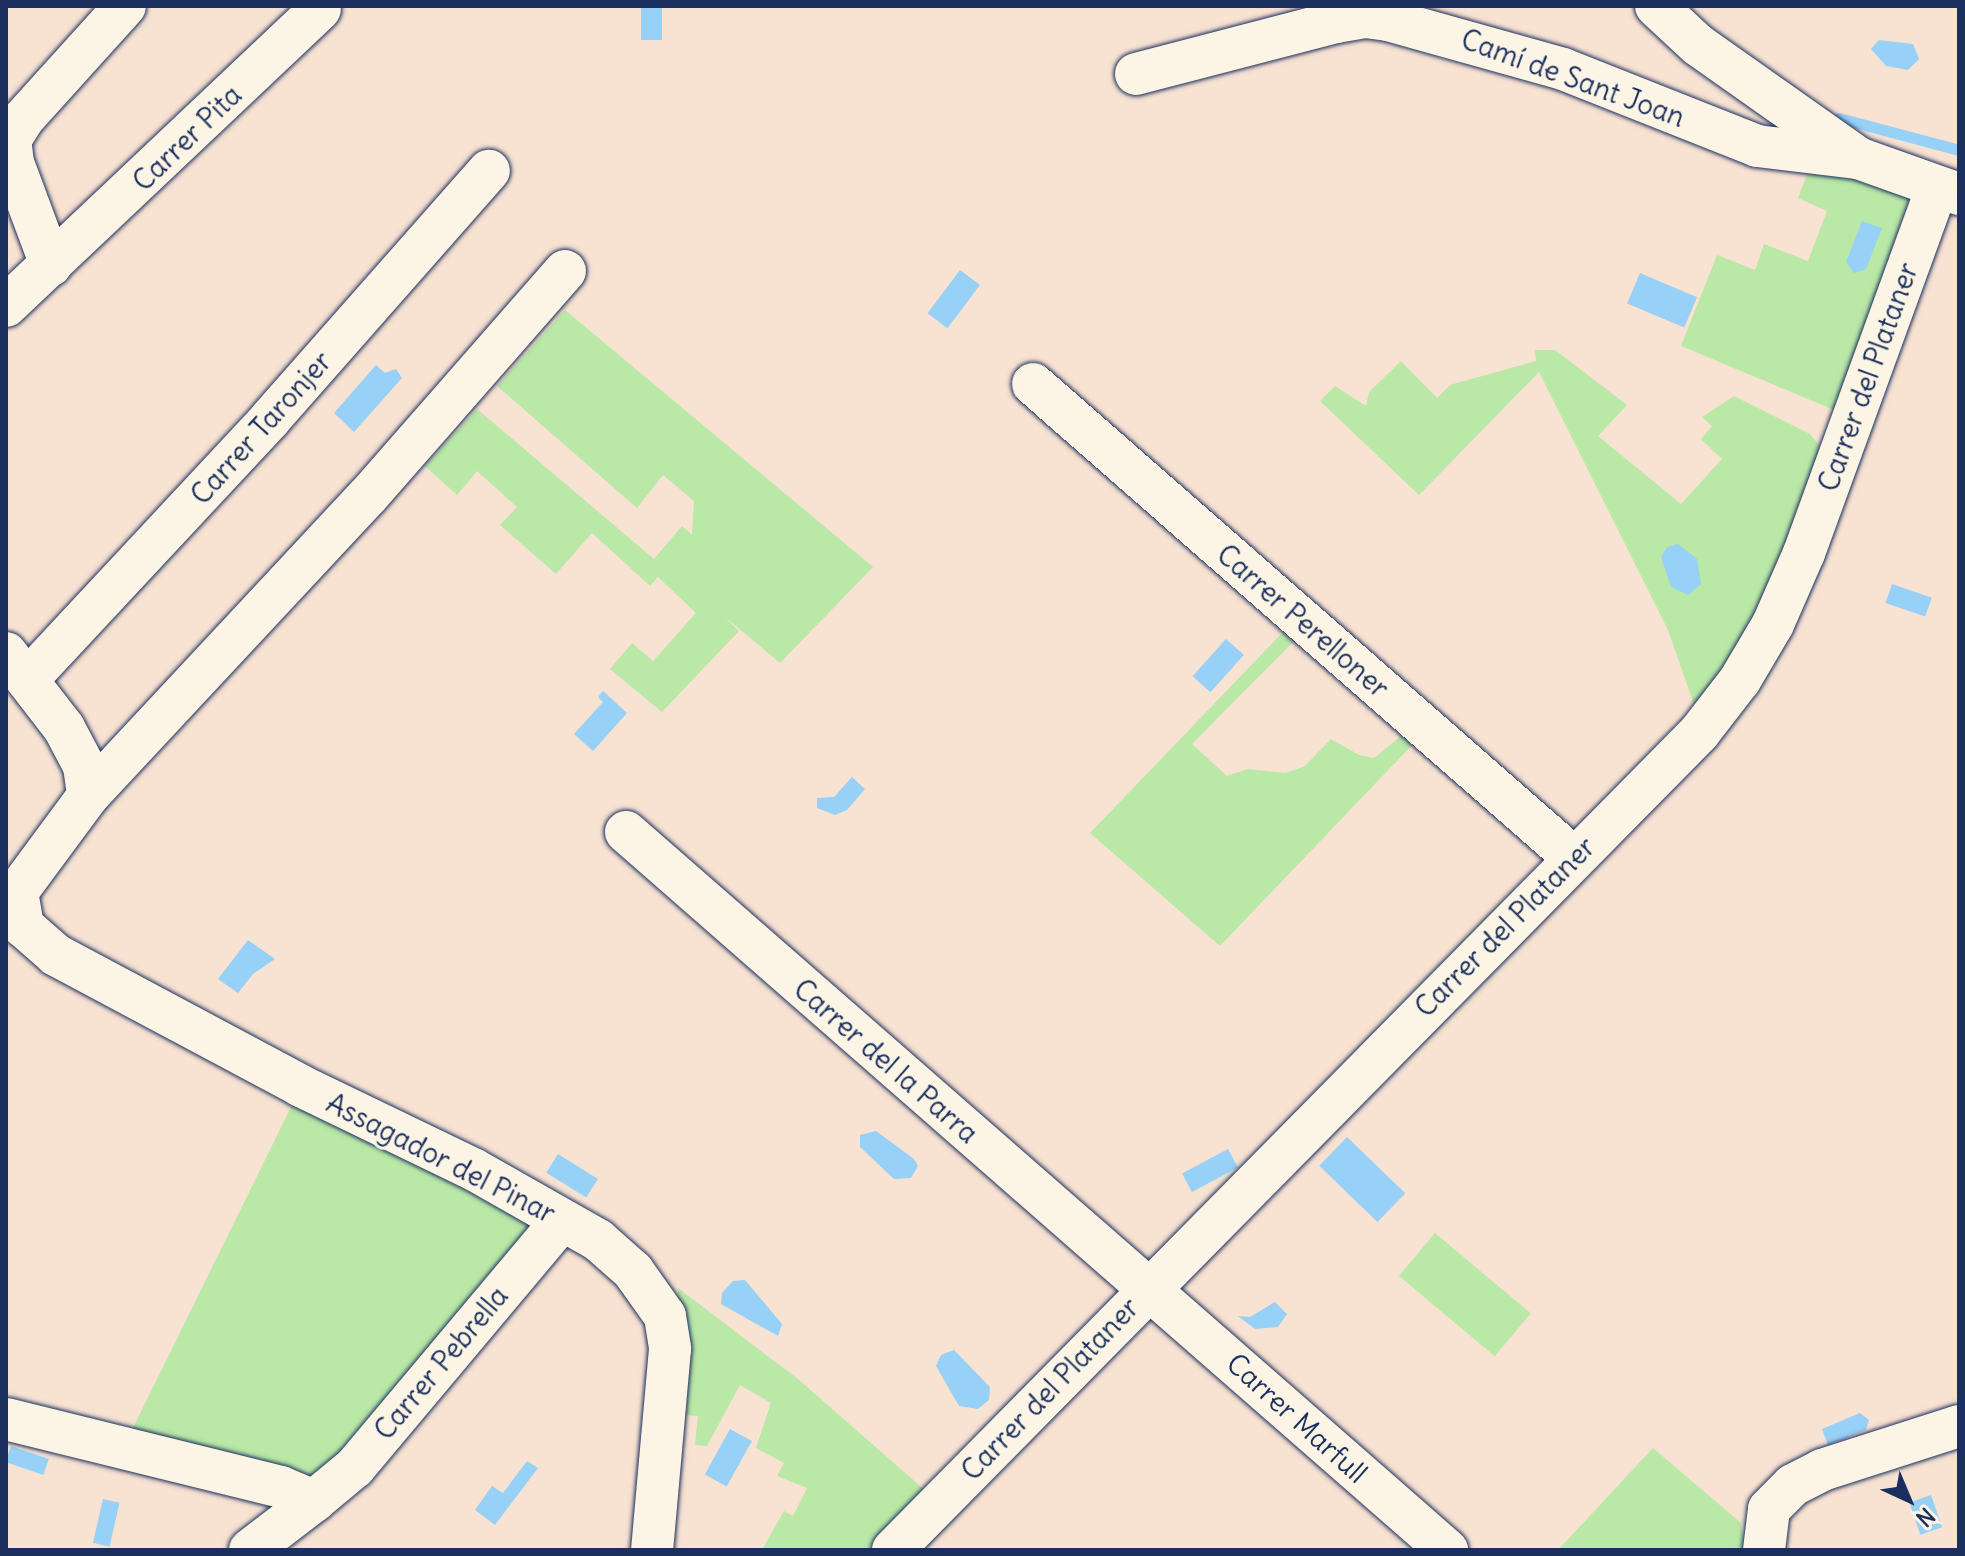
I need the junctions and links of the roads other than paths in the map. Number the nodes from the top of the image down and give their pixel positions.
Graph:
1 (125, 6) edge
2 (1656, 6) edge
3 (320, 9) dead end
4 (1136, 74) dead end
5 (1858, 158) junction
6 (489, 171) dead end
7 (1948, 191) edge
8 (51, 265) junction
9 (565, 271) dead end
10 (6, 306) edge
11 (1033, 384) dead end
12 (16, 666) edge
13 (88, 796) junction
14 (626, 832) dead end
15 (1574, 858) junction
16 (11, 892) edge
17 (562, 1220) junction
18 (1148, 1287) junction
19 (6, 1419) edge
20 (1959, 1426) edge
21 (314, 1501) junction
22 (250, 1550) edge
23 (652, 1550) edge
24 (893, 1550) edge
25 (1447, 1550) edge
26 (1764, 1550) edge

1 - 8 street
2 - 5 street
3 - 8 street, Carrer Pita
4 - 5 street, Camí de Sant Joan
5 - 7 street, Camí de Sant Joan
6 - 12 street, Carrer Taronjer
7 - 15 street, Carrer del Plataner
8 - 10 street, Carrer Pita
9 - 13 street
11 - 15 street, Carrer Perelloner
12 - 13 street
13 - 16 street
14 - 18 street, Carrer del la Parra
15 - 18 street, Carrer del Plataner
16 - 17 street, Assagador del Pinar
17 - 21 street, Carrer Pebrella
17 - 23 street, Assagador del Pinar
18 - 24 street, Carrer del Plataner
18 - 25 street, Carrer Marfull
19 - 21 street
20 - 26 street
21 - 22 street, Carrer Pebrella

